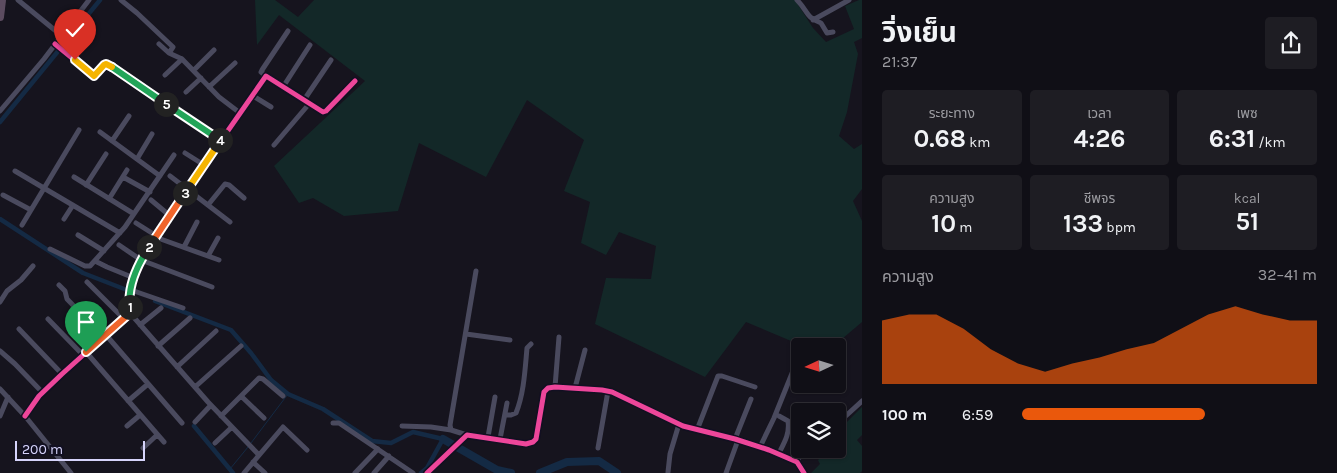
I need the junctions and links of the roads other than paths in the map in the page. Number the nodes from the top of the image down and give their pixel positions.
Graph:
1 (2, 0) edge
2 (18, 0) edge
3 (89, 0) edge
4 (121, 0) edge
5 (808, 0) edge
6 (849, 0) edge
7 (799, 2) edge
8 (0, 17) edge
9 (813, 20) junction
10 (288, 30) dead end
11 (833, 32) dead end
12 (62, 36) junction
13 (159, 44) dead end
14 (310, 45) dead end
15 (59, 48) junction
16 (214, 50) dead end
17 (169, 53) junction
18 (182, 59) junction
19 (331, 60) dead end
20 (235, 63) dead end
21 (194, 70) junction
22 (165, 75) dead end
23 (201, 78) junction
24 (265, 79) junction
25 (356, 81) dead end
26 (209, 87) junction
27 (284, 87) junction
28 (186, 92) dead end
29 (253, 96) junction
30 (307, 102) junction
31 (271, 107) dead end
32 (0, 111) edge
33 (240, 114) junction
34 (129, 116) dead end
35 (79, 130) dead end
36 (100, 132) dead end
37 (152, 134) dead end
38 (221, 140) junction
39 (112, 141) junction
40 (274, 145) dead end
41 (185, 153) dead end
42 (106, 154) dead end
43 (174, 155) dead end
44 (137, 159) junction
45 (204, 165) junction
46 (127, 170) dead end
47 (15, 171) dead end
48 (160, 176) junction
49 (170, 176) dead end
50 (74, 177) dead end
51 (123, 177) junction
52 (86, 185) junction
53 (45, 188) junction
54 (188, 189) junction
55 (150, 192) junction
56 (3, 195) dead end
57 (244, 198) dead end
58 (109, 199) junction
59 (151, 200) dead end
60 (73, 205) junction
61 (208, 205) junction
62 (31, 210) junction
63 (134, 214) junction
64 (169, 215) junction
65 (64, 219) dead end
66 (197, 222) dead end
67 (230, 222) dead end
68 (136, 223) dead end
69 (22, 225) dead end
70 (120, 233) junction
71 (78, 235) dead end
72 (155, 236) junction
73 (218, 238) dead end
74 (119, 245) dead end
75 (184, 247) junction
76 (50, 249) dead end
77 (104, 251) junction
78 (208, 256) junction
79 (141, 260) junction
80 (218, 260) dead end
81 (95, 261) junction
82 (33, 266) dead end
83 (476, 271) dead end
84 (134, 278) junction
85 (87, 282) dead end
86 (59, 285) dead end
87 (212, 287) dead end
88 (130, 291) junction
89 (0, 302) edge
90 (161, 308) dead end
91 (182, 308) dead end
92 (130, 313) junction
93 (190, 318) dead end
94 (48, 319) dead end
95 (124, 319) junction
96 (140, 325) junction
97 (18, 329) dead end
98 (216, 331) dead end
99 (466, 334) junction
100 (104, 336) junction
101 (559, 337) dead end
102 (510, 340) dead end
103 (532, 344) dead end
104 (158, 346) junction
105 (241, 346) dead end
106 (585, 350) dead end
107 (0, 351) edge
108 (84, 354) junction
109 (177, 367) junction
110 (62, 374) junction
111 (791, 376) edge
112 (148, 384) junction
113 (195, 387) junction
114 (554, 387) junction
115 (755, 387) dead end
116 (576, 388) junction
117 (0, 389) edge
118 (608, 391) junction
119 (42, 392) junction
120 (241, 396) junction
121 (283, 396) dead end
122 (495, 396) dead end
123 (8, 397) junction
124 (751, 399) dead end
125 (128, 401) junction
126 (862, 401) edge
127 (507, 403) dead end
128 (211, 405) junction
129 (140, 415) junction
130 (505, 415) junction
131 (0, 416) edge
132 (26, 416) junction
133 (221, 416) junction
134 (779, 416) dead end
135 (846, 416) edge
136 (264, 418) dead end
137 (195, 422) dead end
138 (182, 423) dead end
139 (333, 423) dead end
140 (681, 425) junction
141 (128, 426) dead end
142 (402, 426) dead end
143 (232, 427) junction
144 (451, 430) junction
145 (697, 430) junction
146 (157, 435) junction
147 (465, 437) junction
148 (488, 437) junction
149 (500, 439) junction
150 (736, 440) junction
151 (164, 442) dead end
152 (215, 443) dead end
153 (760, 446) junction
154 (143, 448) dead end
155 (598, 448) dead end
156 (378, 449) junction
157 (306, 450) dead end
158 (259, 455) junction
159 (778, 455) junction
160 (389, 456) junction
161 (800, 458) edge
162 (253, 462) junction
163 (797, 462) junction
164 (668, 472) edge
165 (71, 473) edge
166 (244, 473) edge
167 (265, 473) edge
168 (355, 473) edge
169 (374, 473) edge
170 (412, 473) edge
171 (427, 473) edge
172 (726, 473) edge
173 (804, 473) edge

1 - 8 highway
2 - 12 street
3 - 12 street
4 - 17 street
5 - 7 street
6 - 9 street
7 - 9 street
9 - 11 street
10 - 24 street
12 - 15 street
13 - 17 street
14 - 27 street
15 - 32 street
15 - 38 street
16 - 21 street
17 - 18 street
18 - 21 street
18 - 22 street
19 - 30 street
20 - 26 street
21 - 23 street
23 - 26 street
23 - 28 street
24 - 27 street
24 - 29 street
25 - 30 street
26 - 33 street
27 - 30 street
29 - 31 street
29 - 33 street
30 - 40 street
33 - 38 street
34 - 39 street
35 - 53 street
36 - 39 street
37 - 44 street
38 - 45 street
39 - 44 street
41 - 45 street
42 - 52 street
43 - 48 street
44 - 48 street
45 - 54 street
46 - 51 street
47 - 53 street
48 - 55 street
49 - 54 street
50 - 52 street
51 - 55 street
51 - 58 street
52 - 58 street
53 - 60 street
53 - 62 street
54 - 61 street
54 - 64 street
55 - 63 street
56 - 62 street
57 - 61 street
58 - 63 street
59 - 64 street
60 - 65 street
60 - 70 street
61 - 67 street
62 - 69 street
63 - 70 street
64 - 72 street
66 - 75 street
68 - 72 street
70 - 77 street
71 - 77 street
72 - 75 street
72 - 79 street
73 - 78 street
74 - 79 street
75 - 78 street
76 - 81 street
77 - 81 street
78 - 80 street
79 - 84 street
79 - 87 street
81 - 84 street
82 - 89 street
83 - 99 street
84 - 88 street
85 - 95 street
86 - 100 street
88 - 91 street
88 - 92 street
90 - 96 street
92 - 95 street
92 - 96 street
93 - 104 street
94 - 108 street
95 - 100 street
96 - 104 street
97 - 110 street
98 - 109 street
99 - 102 street
99 - 144 street
100 - 108 street
100 - 112 street
101 - 114 street
103 - 130 street
104 - 109 street
105 - 113 street
106 - 116 street
107 - 119 street
108 - 110 street
108 - 125 street
109 - 113 street
110 - 119 street
111 - 153 street
112 - 125 street
112 - 138 street
113 - 128 street
114 - 116 street
114 - 149 street
115 - 145 street
116 - 118 street
117 - 123 street
118 - 140 street
118 - 155 street
119 - 132 street
120 - 121 street
120 - 133 street
120 - 136 street
122 - 148 street
123 - 131 street
123 - 132 street
124 - 150 street
125 - 129 street
126 - 135 street
127 - 130 street
128 - 133 street
128 - 137 street
129 - 141 street
129 - 146 street
130 - 149 street
132 - 165 street
133 - 143 street
134 - 159 street
139 - 156 street
140 - 145 street
140 - 164 street
142 - 144 street
143 - 152 street
143 - 158 street
144 - 147 street
145 - 150 street
146 - 151 street
146 - 154 street
147 - 148 street
147 - 171 street
148 - 149 street
150 - 153 street
150 - 172 street
153 - 159 street
156 - 160 street
156 - 168 street
157 - 158 street
158 - 162 street
159 - 163 street
160 - 169 street
160 - 170 street
161 - 163 street
162 - 166 street
162 - 167 street
163 - 173 street

